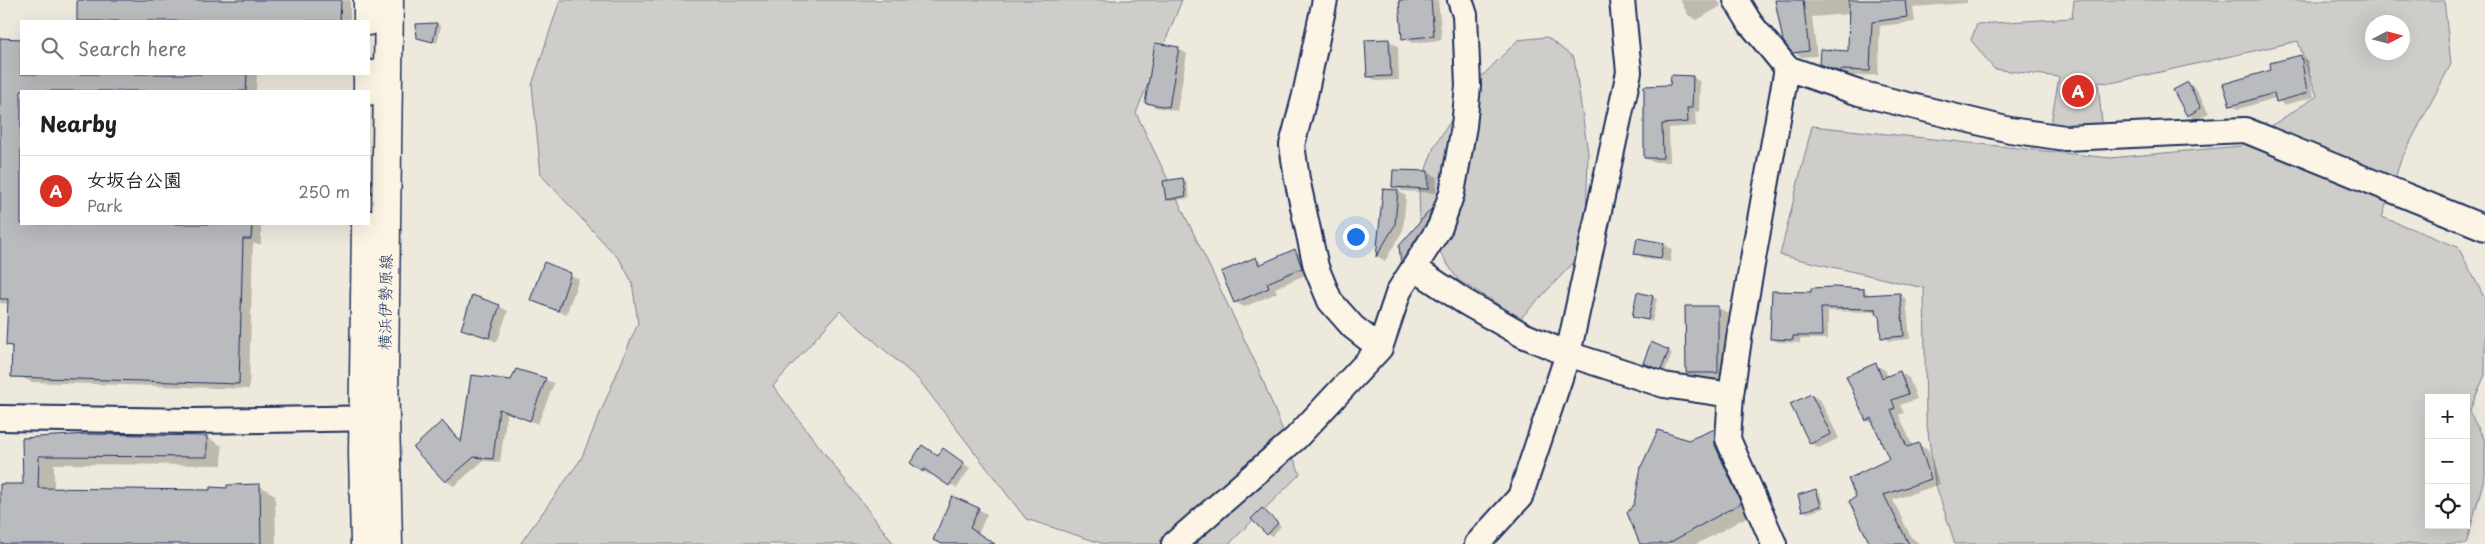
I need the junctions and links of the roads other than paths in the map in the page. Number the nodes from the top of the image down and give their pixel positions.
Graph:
1 (368, 0) edge
2 (389, 0) edge
3 (1325, 0) edge
4 (1460, 0) edge
5 (1622, 0) edge
6 (1736, 0) edge
7 (368, 20) edge
8 (1787, 68) junction
9 (368, 75) edge
10 (368, 90) edge
11 (366, 225) edge
12 (2485, 228) edge
13 (1414, 268) junction
14 (1380, 348) junction
15 (1568, 354) junction
16 (1731, 395) junction
17 (0, 418) edge
18 (374, 418) junction
19 (365, 544) edge
20 (388, 544) edge
21 (1174, 544) edge
22 (1477, 544) edge
23 (1774, 544) edge

1 - 7 main road
2 - 18 main road, 横浜伊勢原線
3 - 14 street
4 - 13 street
5 - 15 street
6 - 8 street
8 - 12 street
8 - 16 street
9 - 10 main road
11 - 18 main road, 横浜伊勢原線
13 - 14 street
13 - 15 street
14 - 21 street
15 - 16 street
15 - 22 street
16 - 23 street
17 - 18 street
18 - 19 main road, 横浜伊勢原線
18 - 20 main road, 横浜伊勢原線

